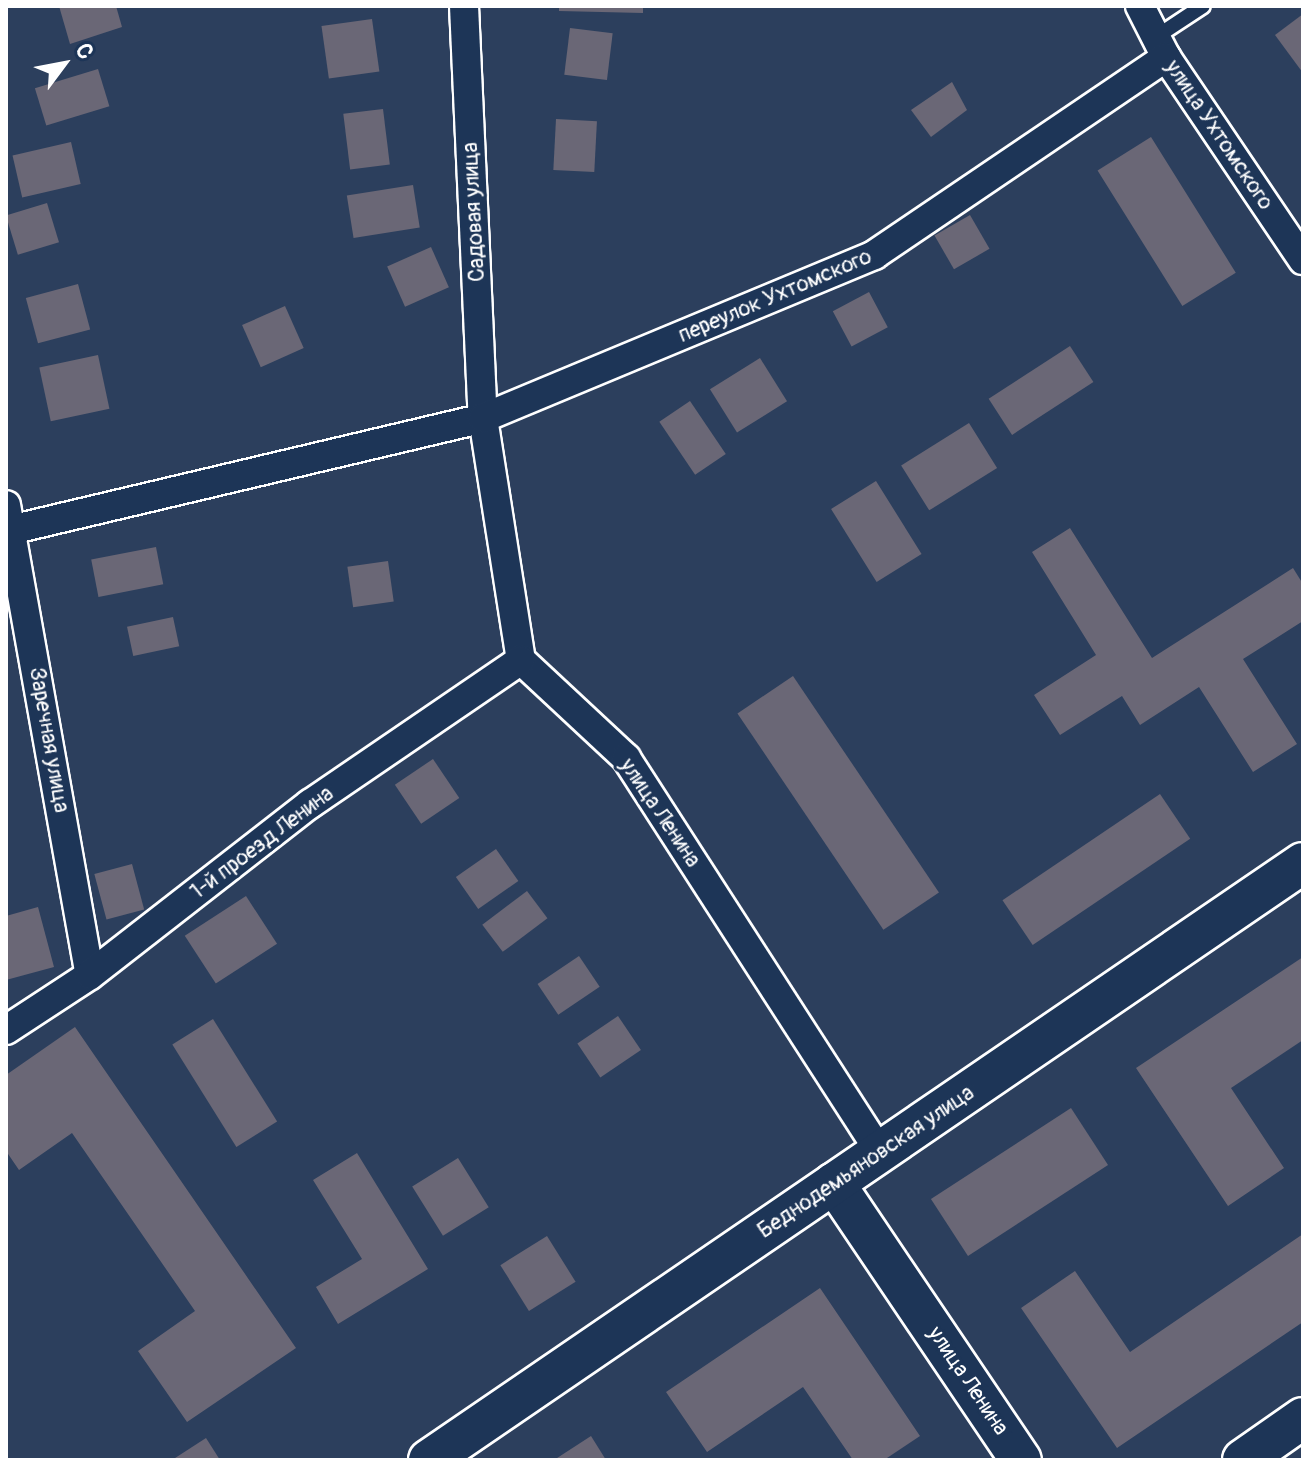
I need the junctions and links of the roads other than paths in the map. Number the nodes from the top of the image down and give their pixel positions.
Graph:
1 (464, 6) edge
2 (1140, 6) edge
3 (1203, 6) edge
4 (1161, 47) junction
5 (1303, 260) edge
6 (483, 418) junction
7 (8, 522) edge
8 (521, 660) junction
9 (1303, 863) edge
10 (90, 975) junction
11 (6, 1030) edge
12 (880, 1152) junction
13 (834, 1183) junction
14 (1303, 1418) edge
15 (429, 1460) edge
16 (1021, 1460) edge
17 (1243, 1460) edge

1 - 6 street, Садовая улица
2 - 4 street, улица Ухтомского
3 - 4 lane
4 - 5 street, улица Ухтомского
4 - 6 street, переулок Ухтомского
6 - 7 street, переулок Ухтомского
6 - 8 street
7 - 10 street, Заречная улица
8 - 10 street, 1-й проезд Ленина
8 - 12 street, улица Ленина
9 - 12 main road, Беднодемьяновская улица
10 - 11 street, 1-й проезд Ленина
12 - 13 main road, Беднодемьяновская улица
13 - 15 main road, Беднодемьяновская улица
13 - 16 main road, улица Ленина
14 - 17 main road

